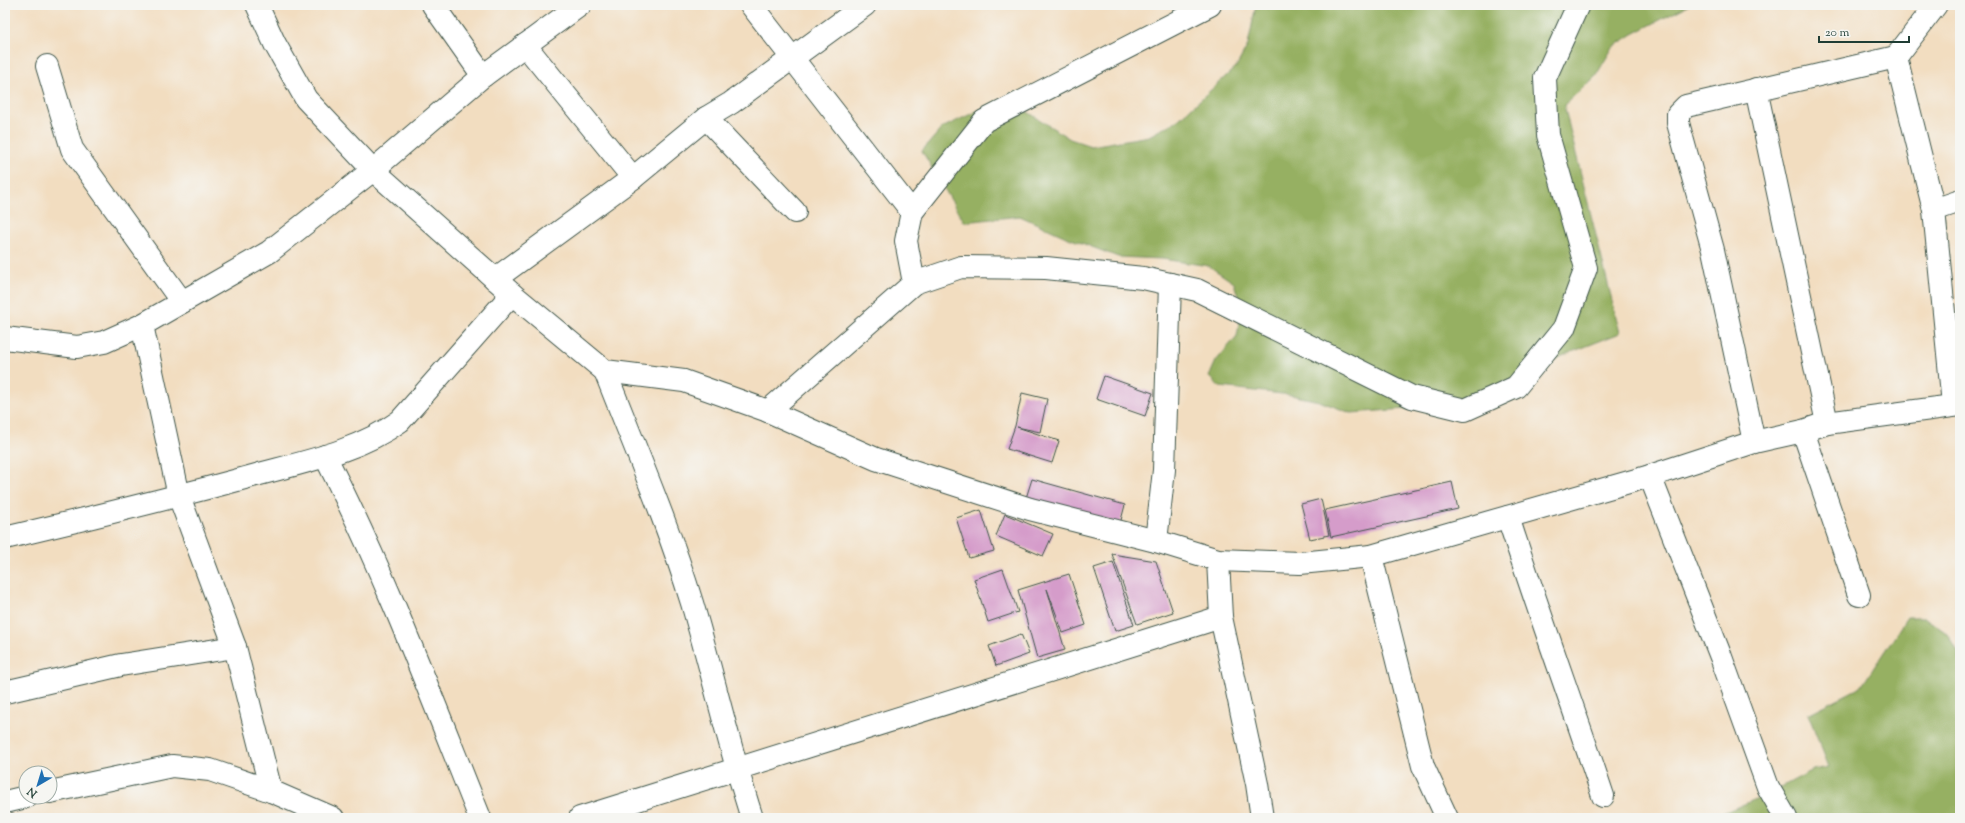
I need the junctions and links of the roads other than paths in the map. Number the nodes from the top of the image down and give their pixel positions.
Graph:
1 (258, 5) edge
2 (433, 5) edge
3 (580, 5) edge
4 (751, 5) edge
5 (865, 5) edge
6 (1210, 5) edge
7 (1578, 5) edge
8 (1936, 5) edge
9 (525, 45) junction
10 (1896, 57) junction
11 (791, 58) junction
12 (47, 66) dead end
13 (483, 76) junction
14 (1756, 89) junction
15 (706, 118) junction
16 (373, 170) junction
17 (633, 178) junction
18 (1960, 201) edge
19 (1934, 210) junction
20 (795, 212) dead end
21 (912, 212) junction
22 (494, 279) junction
23 (914, 283) junction
24 (1170, 284) junction
25 (512, 294) junction
26 (182, 302) junction
27 (142, 325) junction
28 (5, 338) edge
29 (605, 371) junction
30 (1957, 405) edge
31 (768, 411) junction
32 (1827, 423) junction
33 (1803, 431) junction
34 (1754, 442) junction
35 (325, 456) junction
36 (1650, 476) junction
37 (179, 496) junction
38 (1508, 517) junction
39 (5, 538) edge
40 (1156, 541) junction
41 (1371, 556) junction
42 (1218, 560) junction
43 (1859, 595) dead end
44 (1221, 617) junction
45 (235, 646) junction
46 (5, 692) edge
47 (736, 768) junction
48 (58, 790) edge
49 (271, 791) junction
50 (1603, 796) dead end
51 (18, 799) edge
52 (5, 802) edge
53 (333, 818) edge
54 (480, 818) edge
55 (580, 818) edge
56 (752, 818) edge
57 (1262, 818) edge
58 (1447, 818) edge
59 (1786, 818) edge

1 - 16 street
2 - 13 street
3 - 9 street
4 - 11 street
5 - 11 street
6 - 21 street
7 - 24 street
8 - 10 street
9 - 13 street
9 - 17 street
10 - 14 street
10 - 19 street
11 - 15 street
11 - 21 street
12 - 26 street
13 - 16 street
14 - 32 street
14 - 34 street
15 - 17 street
15 - 20 street
16 - 22 street
16 - 26 street
17 - 22 street
18 - 19 street
19 - 30 street
21 - 23 street
22 - 25 street
23 - 24 street
23 - 31 street
24 - 40 street
25 - 29 street
25 - 35 street
26 - 27 street
27 - 28 street
27 - 37 street
29 - 31 street
29 - 47 street
30 - 32 street
31 - 40 street
32 - 33 street
33 - 34 street
33 - 43 street
34 - 36 street
35 - 37 street
35 - 54 street
36 - 38 street
36 - 59 street
37 - 39 street
37 - 45 street
38 - 41 street
38 - 50 street
40 - 42 street
41 - 42 street
41 - 58 street
42 - 44 street
44 - 47 street
44 - 57 street
45 - 46 street
45 - 49 street
47 - 55 street
47 - 56 street
48 - 49 street
49 - 53 street
51 - 52 street

